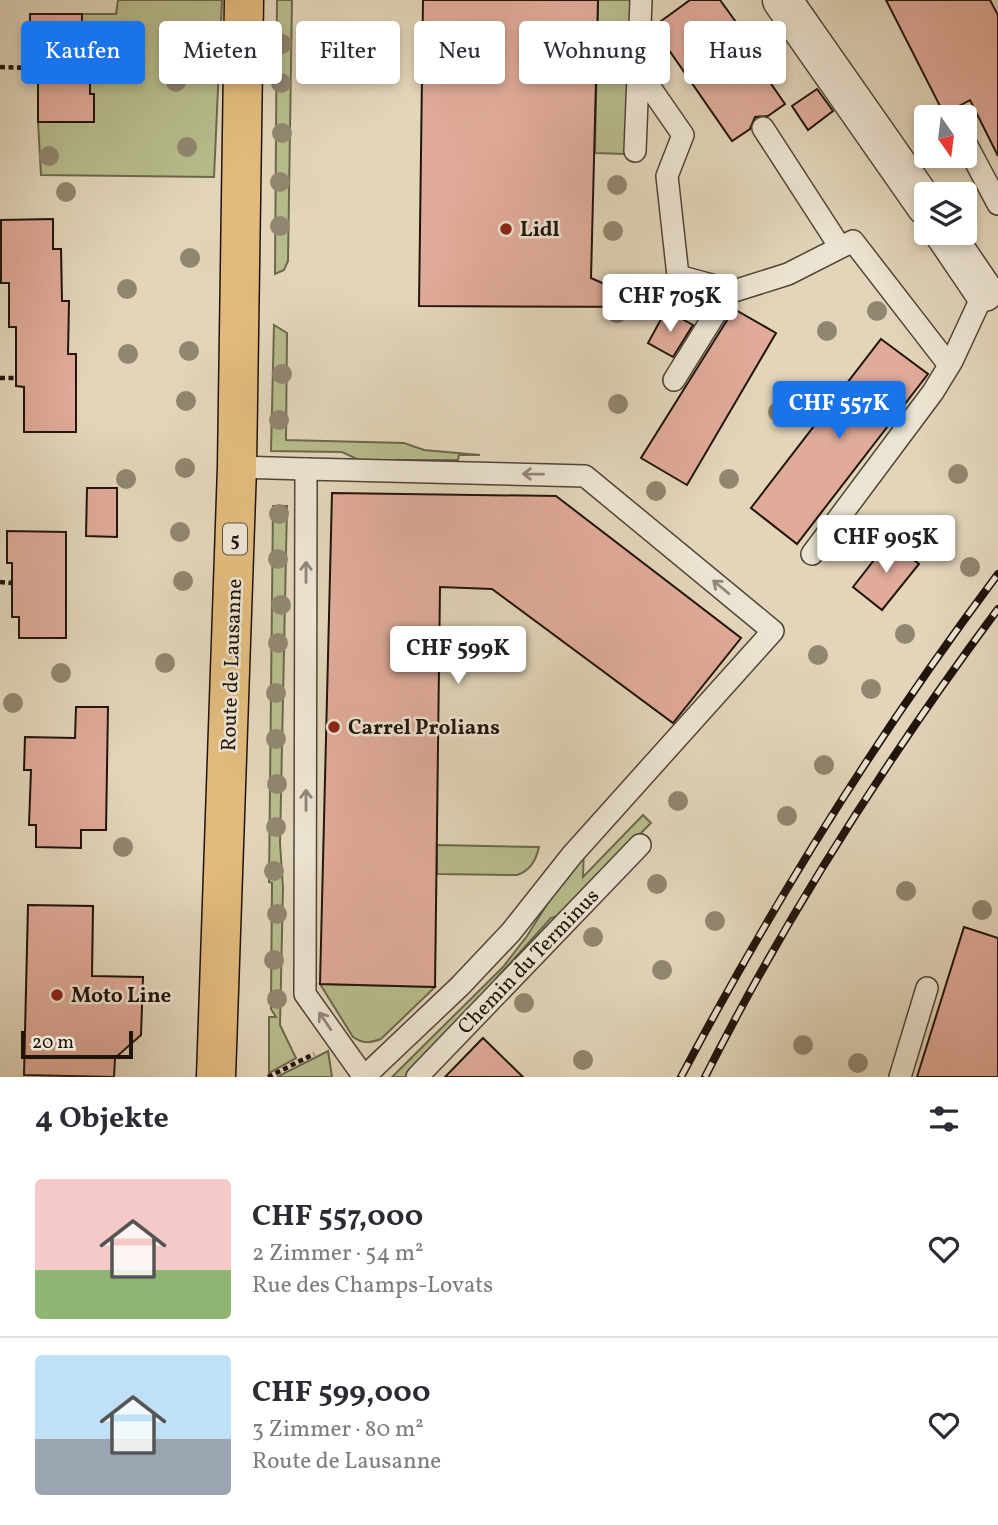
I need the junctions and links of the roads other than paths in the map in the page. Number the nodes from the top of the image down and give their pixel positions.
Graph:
1 (244, 0) edge
2 (641, 0) edge
3 (782, 0) edge
4 (640, 21) edge
5 (637, 84) edge
6 (648, 84) edge
7 (763, 128) dead end
8 (635, 151) dead end
9 (977, 164) edge
10 (914, 189) edge
11 (998, 204) edge
12 (954, 245) edge
13 (840, 247) junction
14 (991, 288) edge
15 (730, 290) junction
16 (949, 365) junction
17 (674, 380) dead end
18 (237, 467) junction
19 (306, 469) junction
20 (812, 554) dead end
21 (640, 845) dead end
22 (926, 988) dead end
23 (422, 1076) edge
24 (216, 1077) edge
25 (364, 1077) edge
26 (900, 1077) edge

1 - 18 main road, Route de Lausanne / 5
2 - 4 lane
3 - 10 street
5 - 8 lane
6 - 15 lane
7 - 13 lane
9 - 11 lane
12 - 14 street
13 - 15 lane
13 - 16 lane
14 - 16 lane
15 - 17 lane
16 - 20 lane
18 - 19 lane
18 - 24 main road, Route de Lausanne / 5
25 -> 19 lane
25 -> 19 lane
21 - 23 lane, Chemin du Terminus
22 - 26 lane

